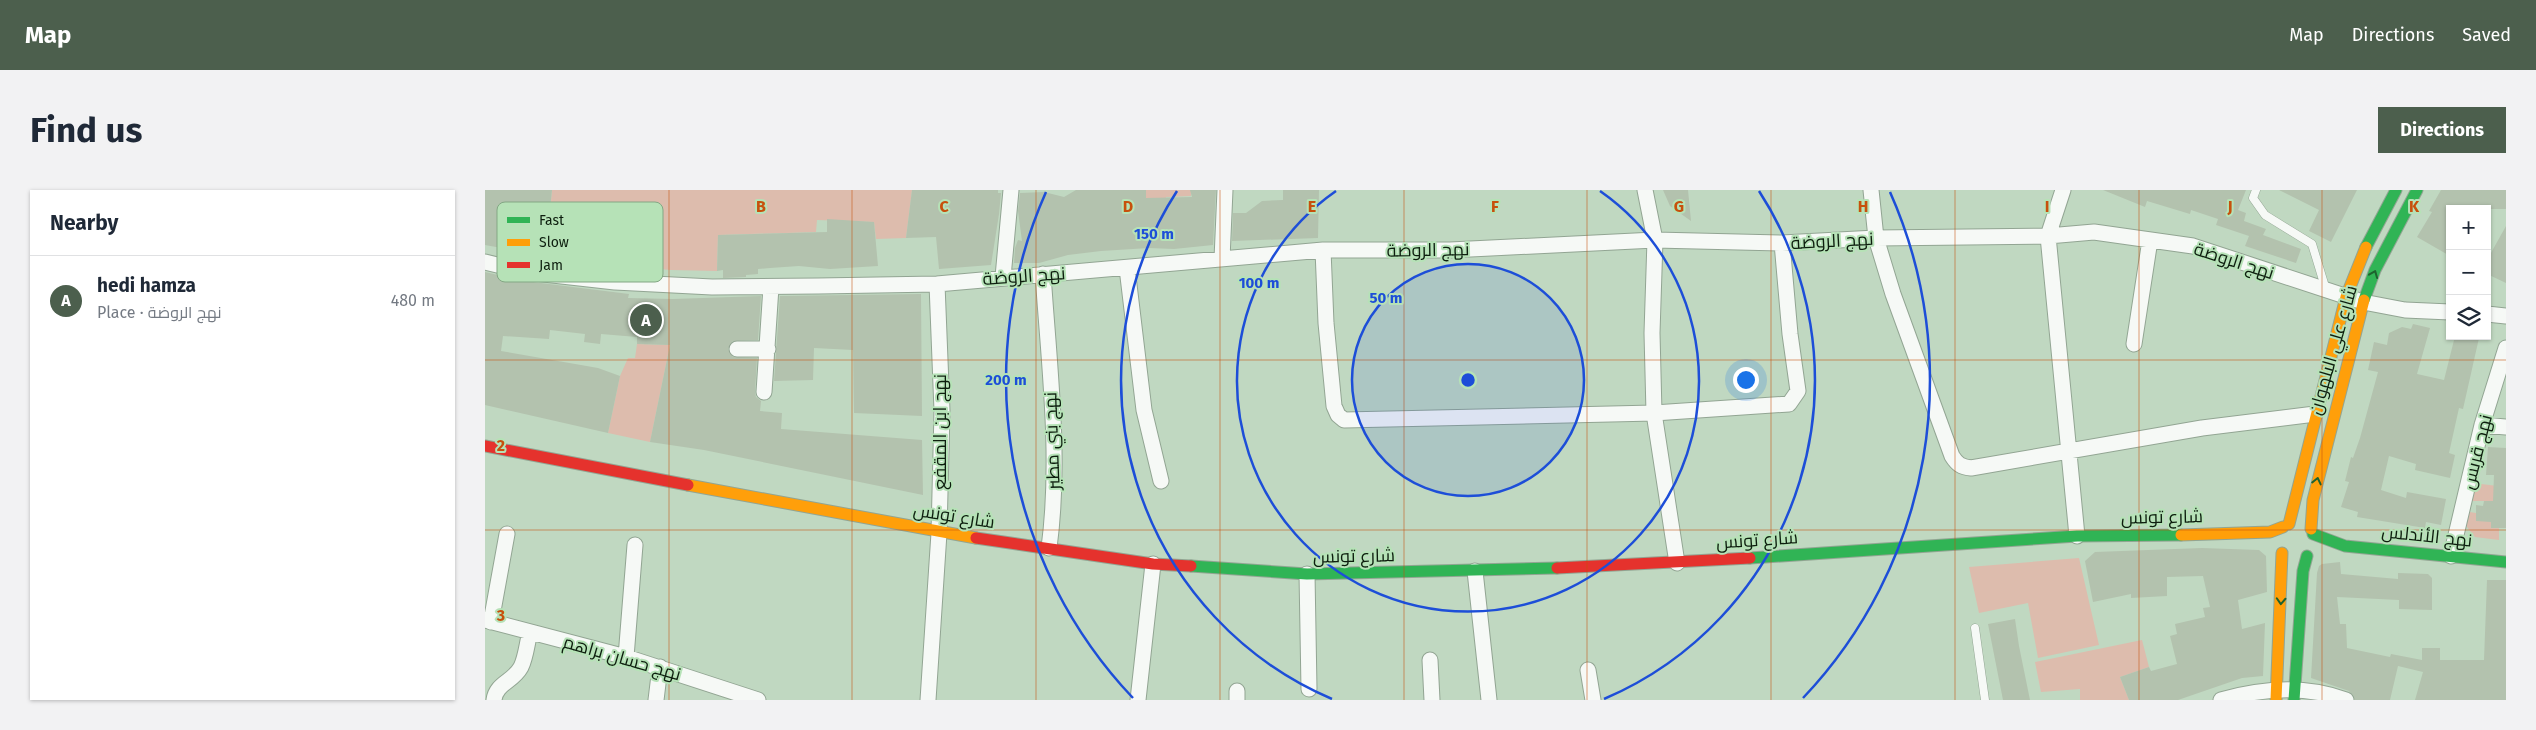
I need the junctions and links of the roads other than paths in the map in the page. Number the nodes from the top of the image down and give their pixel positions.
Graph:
1 (1011, 190) edge
2 (1225, 190) edge
3 (1645, 190) edge
4 (1871, 190) edge
5 (2063, 190) edge
6 (2256, 190) edge
7 (2396, 190) edge
8 (2412, 192) edge
9 (2048, 236) junction
10 (1875, 238) junction
11 (1655, 240) junction
12 (2150, 240) junction
13 (1782, 243) junction
14 (1323, 250) junction
15 (1221, 259) junction
16 (1127, 268) junction
17 (1043, 274) junction
18 (1003, 277) junction
19 (615, 282) edge
20 (937, 284) junction
21 (771, 287) junction
22 (2327, 291) junction
23 (2346, 297) junction
24 (2363, 302) junction
25 (2446, 312) edge
26 (2491, 314) edge
27 (2506, 316) edge
28 (2134, 344) dead end
29 (2506, 348) edge
30 (737, 349) dead end
31 (768, 349) junction
32 (764, 392) dead end
33 (1654, 413) junction
34 (2315, 414) junction
35 (2483, 425) junction
36 (2506, 427) edge
37 (485, 446) edge
38 (2070, 451) junction
39 (1161, 481) dead end
40 (2286, 526) junction
41 (2312, 532) junction
42 (939, 533) junction
43 (507, 534) dead end
44 (2232, 534) junction
45 (2077, 536) junction
46 (635, 545) dead end
47 (2345, 546) junction
48 (1049, 548) junction
49 (2281, 552) junction
50 (2309, 554) junction
51 (2451, 556) junction
52 (1677, 562) junction
53 (2506, 562) edge
54 (1153, 564) junction
55 (1475, 571) junction
56 (1307, 574) junction
57 (488, 621) edge
58 (1975, 628) dead end
59 (530, 632) junction
60 (626, 657) junction
61 (1431, 660) dead end
62 (660, 667) junction
63 (1588, 670) dead end
64 (1309, 689) dead end
65 (2277, 695) edge
66 (2294, 695) edge
67 (494, 700) edge
68 (656, 700) edge
69 (758, 700) edge
70 (928, 700) edge
71 (1138, 700) edge
72 (1432, 700) edge
73 (1489, 700) edge
74 (1593, 700) edge
75 (1985, 700) edge
76 (2221, 700) edge
77 (2346, 700) edge

1 - 18 street
2 - 15 street
3 - 11 street
4 - 10 street
5 - 9 street
6 - 22 lane
7 - 23 main road, شارع علي البلهوان
24 -> 8 main road, شارع علي البلهوان
9 - 10 street, نهج الروضة
9 - 12 street, نهج الروضة
9 - 38 street
10 - 13 street, نهج الروضة
10 - 38 street
11 - 13 street, نهج الروضة
11 - 14 street, نهج الروضة
11 - 33 street
12 - 22 street, نهج الروضة
12 - 28 street
13 - 33 street
14 - 15 street, نهج الروضة
14 - 33 street
15 - 16 street, نهج الروضة
16 - 17 street, نهج الروضة
16 - 39 street
17 - 18 street, نهج الروضة
17 - 48 street, نهج بني مطير
18 - 20 street, نهج الروضة
19 - 21 street, نهج الروضة
20 - 21 street, نهج الروضة
20 - 42 street, نهج ابن المقفع
21 - 31 street
22 - 23 street, نهج الروضة
23 - 24 street, نهج الروضة
23 - 34 main road, شارع علي البلهوان
24 - 25 street, نهج الروضة
41 -> 24 main road, شارع علي البلهوان
26 - 27 street
29 - 35 street, نهج قربس
30 - 31 street
31 - 32 street
33 - 52 street
34 - 38 street
34 - 40 main road, شارع علي البلهوان
35 - 36 street
35 - 51 street, نهج قربس
37 - 42 main road, شارع تونس
38 - 45 street
40 - 41 main road
40 - 44 main road, شارع تونس
40 - 49 main road
41 - 47 main road, نهج الأندلس
41 - 50 main road
42 - 48 main road, شارع تونس
42 - 70 street, نهج ابن المقفع
43 - 57 street
44 - 45 main road, شارع تونس
44 - 49 main road, شارع تونس
45 - 52 main road, شارع تونس
46 - 60 street
47 - 50 main road, نهج الأندلس
47 - 51 main road, نهج الأندلس
48 - 54 main road, شارع تونس
49 - 50 main road
49 -> 65 main road
50 - 66 main road
51 - 53 main road, نهج الأندلس
52 - 55 main road, شارع تونس
54 - 56 main road, شارع تونس
54 - 71 street
55 - 56 main road, شارع تونس
55 - 73 street
56 - 64 street
57 - 59 street, نهج حسان براهم
58 - 75 lane
59 - 60 street, نهج حسان براهم
59 - 67 street
60 - 62 street, نهج حسان براهم
61 - 72 street
62 - 68 street
62 - 69 street, نهج حسان براهم
63 - 74 street
65 - 66 street
65 - 76 street
66 - 77 street

